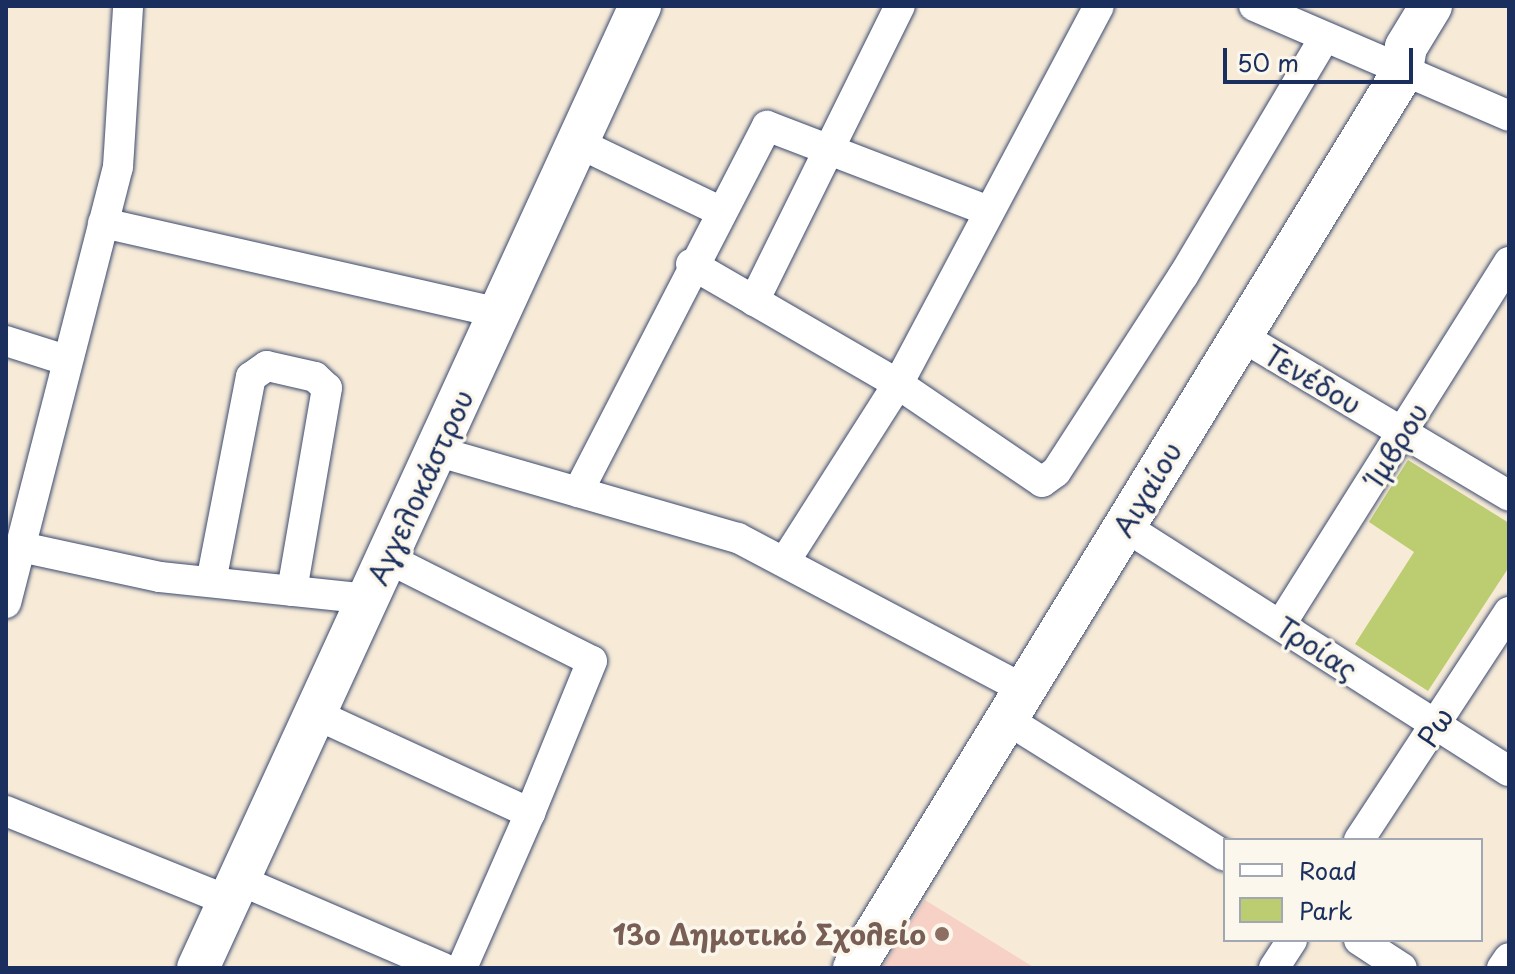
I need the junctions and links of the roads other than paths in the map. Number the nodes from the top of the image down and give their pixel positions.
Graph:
1 (128, 6) edge
2 (640, 6) edge
3 (900, 6) edge
4 (1099, 6) edge
5 (1254, 6) edge
6 (1431, 6) edge
7 (1324, 39) junction
8 (1401, 75) junction
9 (1509, 116) edge
10 (578, 143) junction
11 (832, 149) junction
12 (718, 210) junction
13 (988, 211) junction
14 (103, 223) junction
15 (1509, 262) edge
16 (691, 264) junction
17 (754, 301) junction
18 (500, 313) junction
19 (1241, 336) junction
20 (6, 341) edge
21 (66, 360) junction
22 (898, 384) junction
23 (1404, 432) junction
24 (436, 451) junction
25 (578, 492) junction
26 (1509, 496) edge
27 (1124, 526) junction
28 (21, 547) junction
29 (387, 558) junction
30 (787, 558) junction
31 (211, 582) junction
32 (292, 591) junction
33 (368, 599) junction
34 (6, 603) edge
35 (1509, 612) edge
36 (1281, 624) junction
37 (1015, 704) junction
38 (315, 714) junction
39 (1435, 726) junction
40 (1509, 771) edge
41 (6, 811) edge
42 (530, 813) junction
43 (1360, 838) edge
44 (1223, 855) edge
45 (234, 890) junction
46 (1291, 942) edge
47 (1362, 942) edge
48 (1509, 958) edge
49 (198, 968) edge
50 (443, 968) edge
51 (462, 968) edge
52 (854, 968) edge
53 (1274, 968) edge
54 (1402, 968) edge
55 (1502, 968) edge

1 - 14 street
2 - 10 street, Αγγελοκάστρου
3 - 11 street
4 - 13 street
5 - 7 street
6 - 8 street, Αιγαίου
7 - 8 street
7 - 22 street
8 - 9 street
8 - 19 street, Αιγαίου
10 - 12 street
10 - 18 street, Αγγελοκάστρου
11 - 12 street
11 - 13 street
11 - 17 street
12 - 16 street
13 - 22 street
14 - 18 street
14 - 21 street
15 - 23 street, Ίμβρου
16 - 17 street
16 - 25 street
17 - 22 street
18 - 24 street, Αγγελοκάστρου
19 - 23 street, Τενέδου
19 - 27 street, Αιγαίου
20 - 21 street
21 - 28 street
22 - 30 street
23 - 26 street, Τενέδου
23 - 36 street, Ίμβρου
24 - 25 street
24 - 29 street, Αγγελοκάστρου
25 - 30 street
27 - 36 street, Τροίας
27 - 37 street, Αιγαίου
28 - 31 street
28 - 34 street
29 - 33 street, Αγγελοκάστρου
29 - 42 street
30 - 37 street
31 - 32 street
31 - 32 street
32 - 33 street
33 - 38 street, Αγγελοκάστρου
35 - 39 street, Ρω
36 - 39 street, Τροίας
37 - 44 street
37 - 52 street, Αιγαίου
38 - 42 street
38 - 45 street, Αγγελοκάστρου
39 - 40 street, Τροίας
39 - 43 street, Ρω
41 - 45 street
42 - 51 street
45 - 49 street, Αγγελοκάστρου
45 - 50 street
46 - 53 street
47 - 54 street
48 - 55 street

